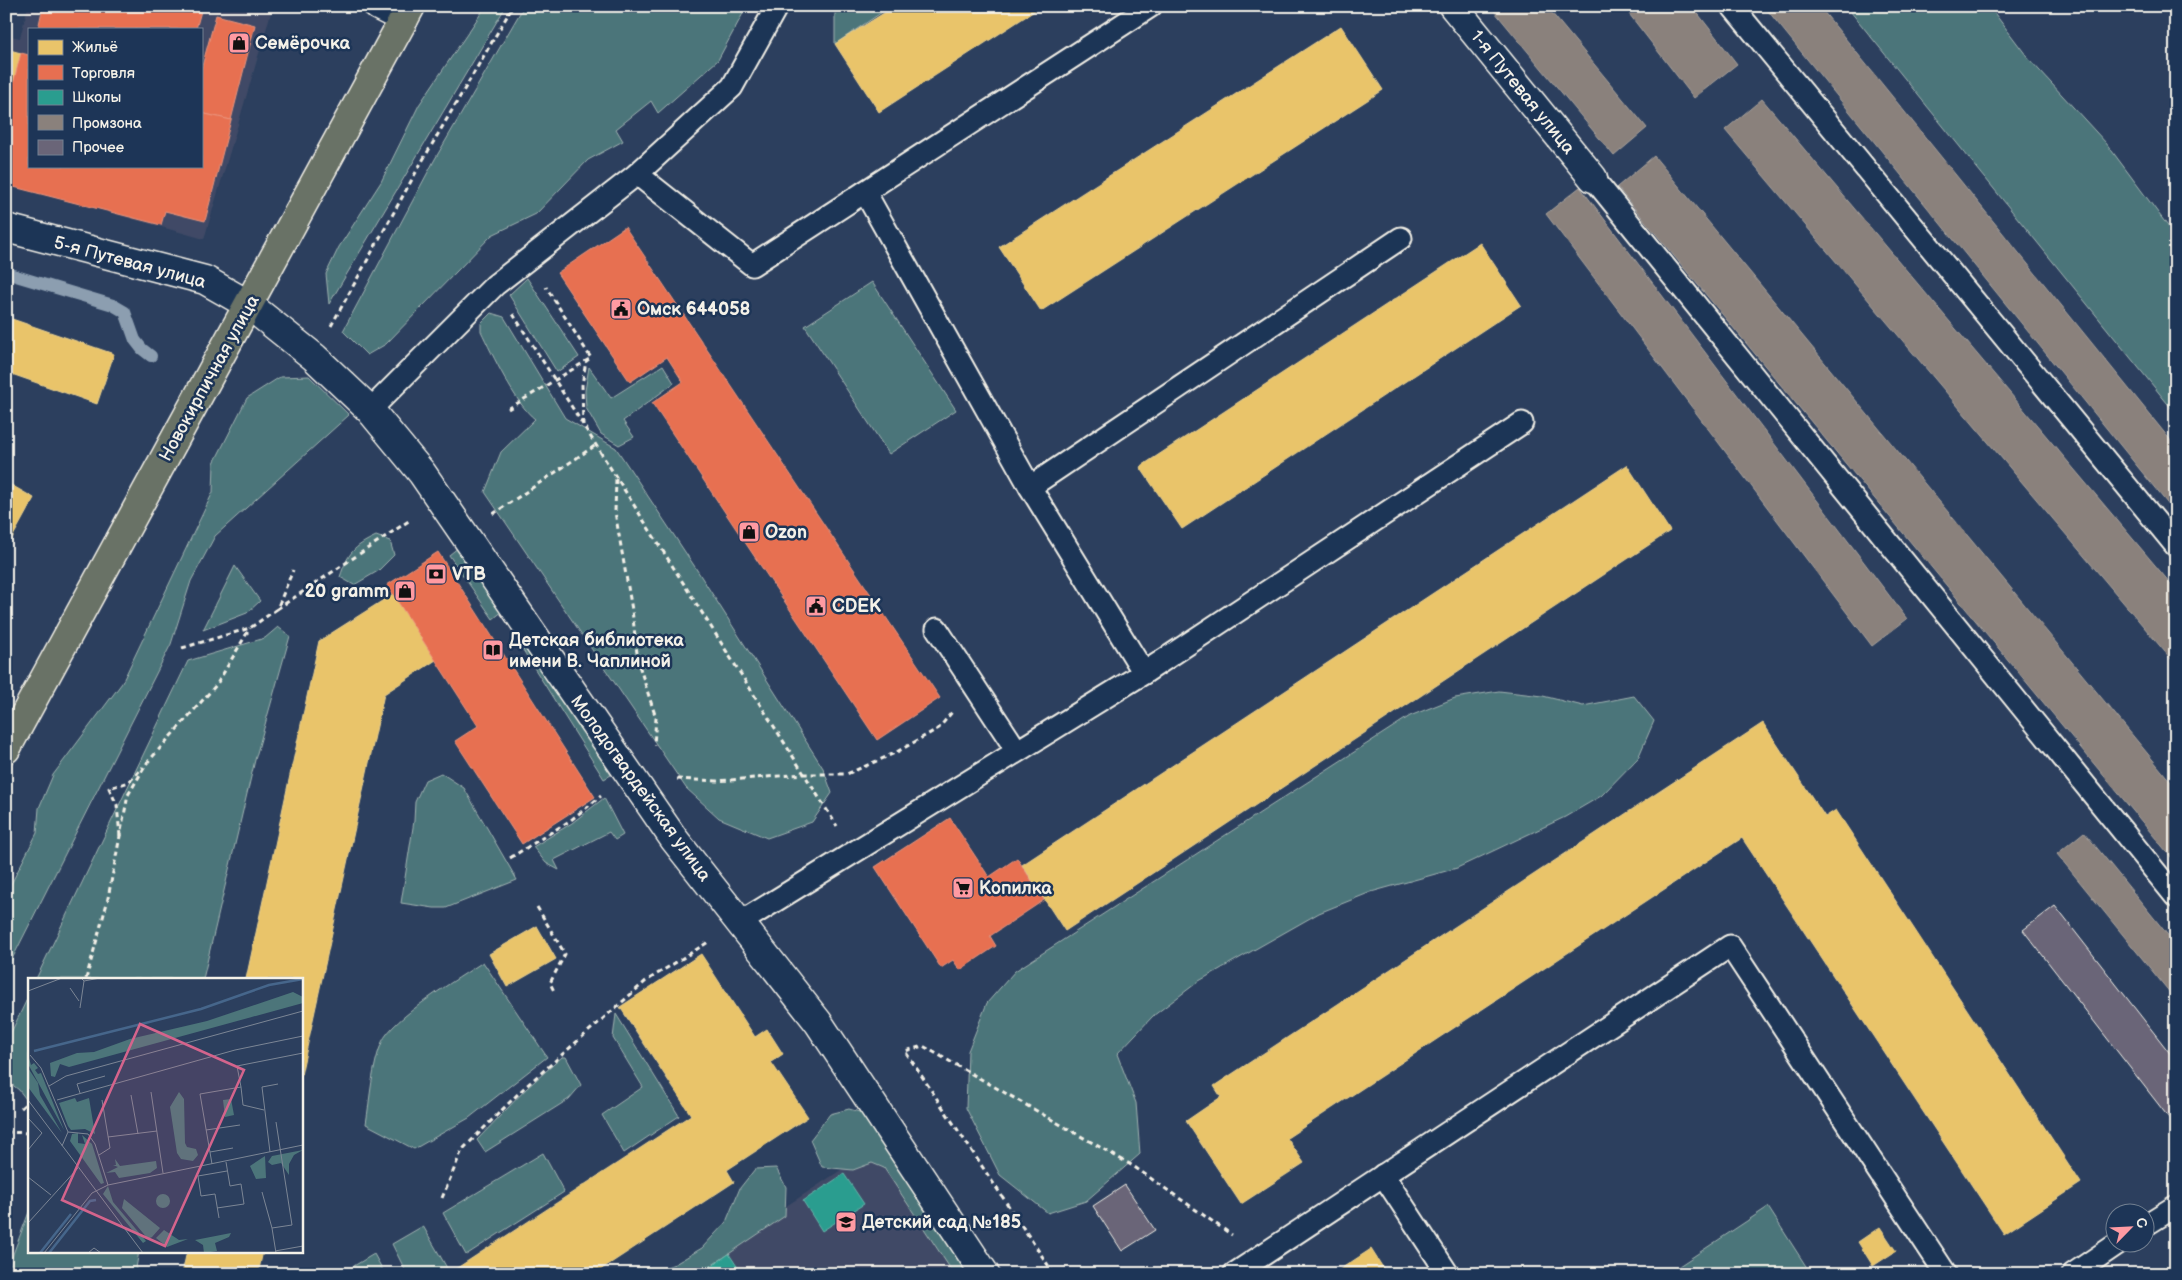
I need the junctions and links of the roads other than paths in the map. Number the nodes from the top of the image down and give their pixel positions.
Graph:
1 (378, 6) edge
2 (777, 6) edge
3 (1151, 6) edge
4 (1454, 6) edge
5 (1732, 6) edge
6 (407, 12) edge
7 (637, 174) junction
8 (1593, 178) joint
9 (865, 192) junction
10 (6, 228) edge
11 (1401, 238) dead end
12 (249, 305) junction
13 (370, 410) junction
14 (1522, 422) dead end
15 (1030, 487) junction
16 (2176, 546) edge
17 (937, 630) dead end
18 (1144, 672) junction
19 (6, 749) edge
20 (1017, 751) junction
21 (2176, 897) edge
22 (741, 922) junction
23 (1383, 1176) junction
24 (2176, 1206) edge
25 (2154, 1220) edge
26 (2105, 1252) edge
27 (985, 1274) edge
28 (1234, 1274) edge
29 (1448, 1274) edge
30 (1946, 1274) edge
31 (2073, 1274) edge

1 - 6 street
2 - 7 lane
3 - 9 lane
4 - 8 street, 1-я Путевая улица
5 - 16 lane
6 - 12 main road, Новокирпичная улица
7 - 9 lane
7 - 13 lane
8 - 21 lane
9 - 15 lane
10 - 12 street, 5-я Путевая улица
11 - 15 lane
12 - 13 street, Молодогвардейская улица
12 - 19 main road, Новокирпичная улица
13 - 22 street, Молодогвардейская улица
14 - 18 lane
15 - 18 lane
17 - 20 lane
18 - 20 lane
20 - 22 lane
22 - 27 street, Молодогвардейская улица
23 - 28 lane
23 - 29 lane
23 - 30 lane
24 - 25 lane
26 - 31 lane

